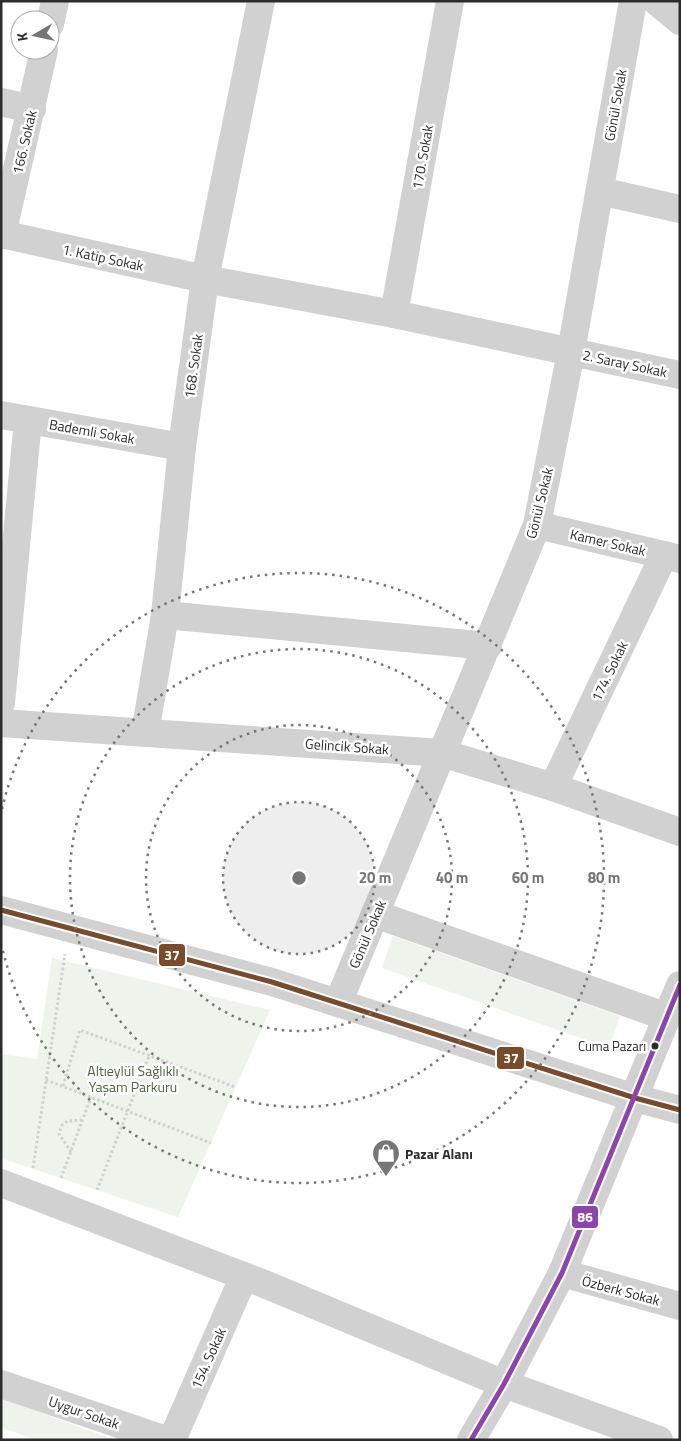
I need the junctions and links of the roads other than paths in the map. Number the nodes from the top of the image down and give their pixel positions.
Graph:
1 (261, 1) edge
2 (450, 1) edge
3 (633, 1) edge
4 (656, 1) edge
5 (680, 21) edge
6 (42, 60) edge
7 (1, 102) edge
8 (32, 109) junction
9 (600, 191) junction
10 (680, 209) edge
11 (2, 234) edge
12 (205, 279) junction
13 (394, 314) junction
14 (571, 352) junction
15 (680, 375) edge
16 (1, 415) edge
17 (28, 420) junction
18 (182, 447) junction
19 (537, 525) junction
20 (672, 557) edge
21 (164, 615) junction
22 (488, 646) junction
23 (1, 702) edge
24 (1, 724) edge
25 (145, 733) junction
26 (442, 753) junction
27 (553, 787) junction
28 (680, 832) edge
29 (1, 910) edge
30 (375, 914) junction
31 (680, 985) edge
32 (338, 1003) junction
33 (667, 1017) junction
34 (635, 1098) junction
35 (680, 1110) edge
36 (1, 1183) edge
37 (562, 1273) junction
38 (244, 1276) junction
39 (680, 1306) edge
40 (1, 1384) edge
41 (504, 1384) junction
42 (166, 1440) edge
43 (172, 1440) edge
44 (471, 1440) edge
45 (659, 1440) edge

1 - 12 street, 168. Sokak
2 - 13 street, 170. Sokak
3 - 9 street, Gönül Sokak
4 - 5 street
6 - 8 street, 166. Sokak
7 - 8 street
8 - 11 street, 166. Sokak
9 - 10 street
9 - 14 street, Gönül Sokak
11 - 12 street, 1. Katip Sokak
12 - 13 street, 1. Katip Sokak
12 - 18 street, 168. Sokak
13 - 14 street, 2. Saray Sokak
14 - 15 street, 2. Saray Sokak
14 - 19 street, Gönül Sokak
16 - 17 street, Bademli Sokak
17 - 18 street, Bademli Sokak
17 - 23 street
18 - 21 street, 168. Sokak
19 - 20 street, Kamer Sokak
19 - 22 street, Gönül Sokak
20 - 27 street, 174. Sokak
21 - 22 street
21 - 25 street, 168. Sokak
22 - 26 street, Gönül Sokak
24 - 25 street, Gelincik Sokak
25 - 26 street, Gelincik Sokak
26 - 27 street, Gelincik Sokak
26 - 30 street, Gönül Sokak
27 - 28 street, Gelincik Sokak
29 - 32 street
30 - 32 street, Gönül Sokak
30 - 33 street
31 - 33 street
32 - 34 street
33 - 34 street
34 - 35 street
34 - 37 street
36 - 38 street
37 - 39 street, Özberk Sokak
37 - 41 street
38 - 41 street
38 - 43 street, 154. Sokak
40 - 42 street, Uygur Sokak
41 - 44 street
41 - 45 street

